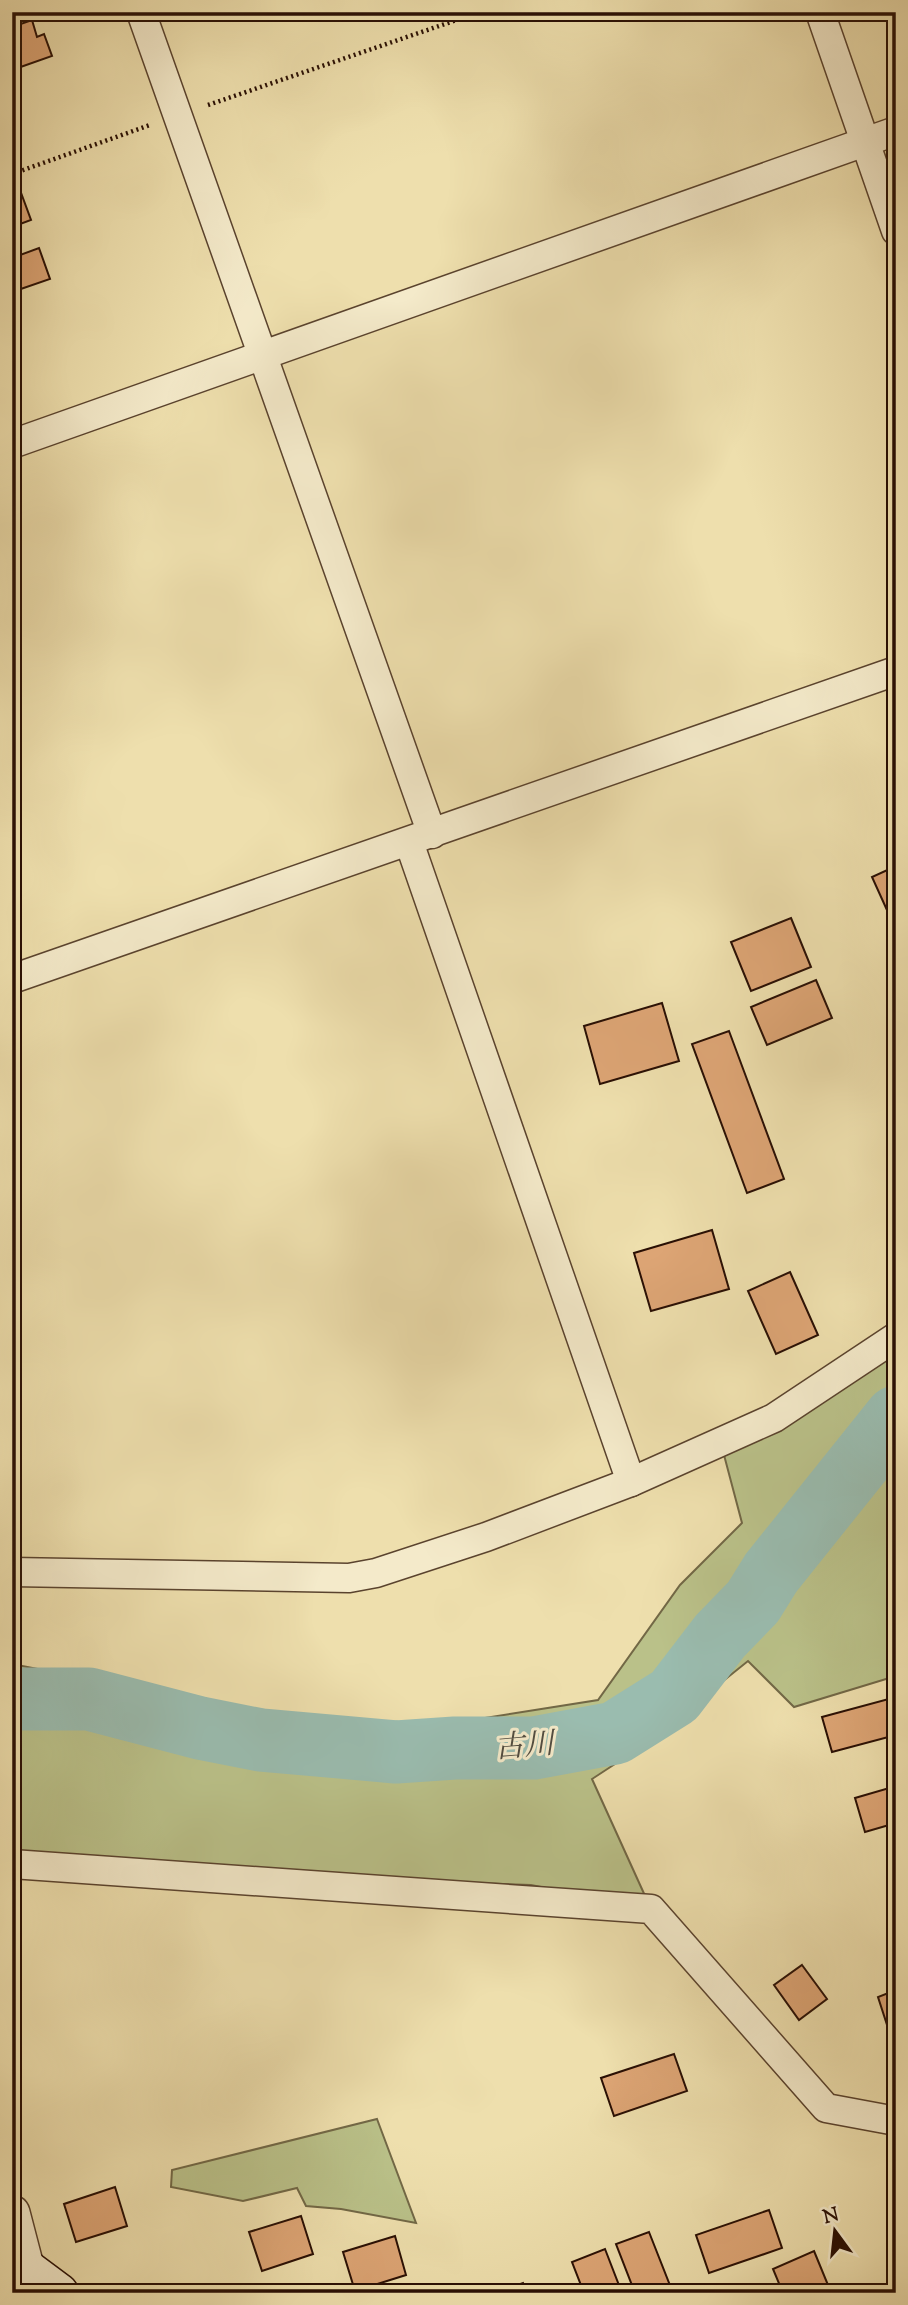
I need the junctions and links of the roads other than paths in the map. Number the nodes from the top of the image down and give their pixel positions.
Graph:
1 (141, 12) edge
2 (820, 12) edge
3 (896, 131) edge
4 (865, 142) junction
5 (896, 231) edge
6 (262, 355) junction
7 (12, 444) edge
8 (896, 671) edge
9 (420, 838) junction
10 (12, 979) edge
11 (896, 1337) edge
12 (631, 1482) junction
13 (12, 1572) edge
14 (12, 1864) edge
15 (896, 2121) edge
16 (12, 2213) edge
17 (24, 2273) edge
18 (59, 2293) edge

1 - 6 street
2 - 4 street
3 - 4 street
4 - 5 street
4 - 6 street
6 - 7 street
6 - 9 street
8 - 9 street
9 - 10 street
9 - 12 street
11 - 12 street
12 - 13 street
14 - 15 street
16 - 17 street
17 - 18 main road

